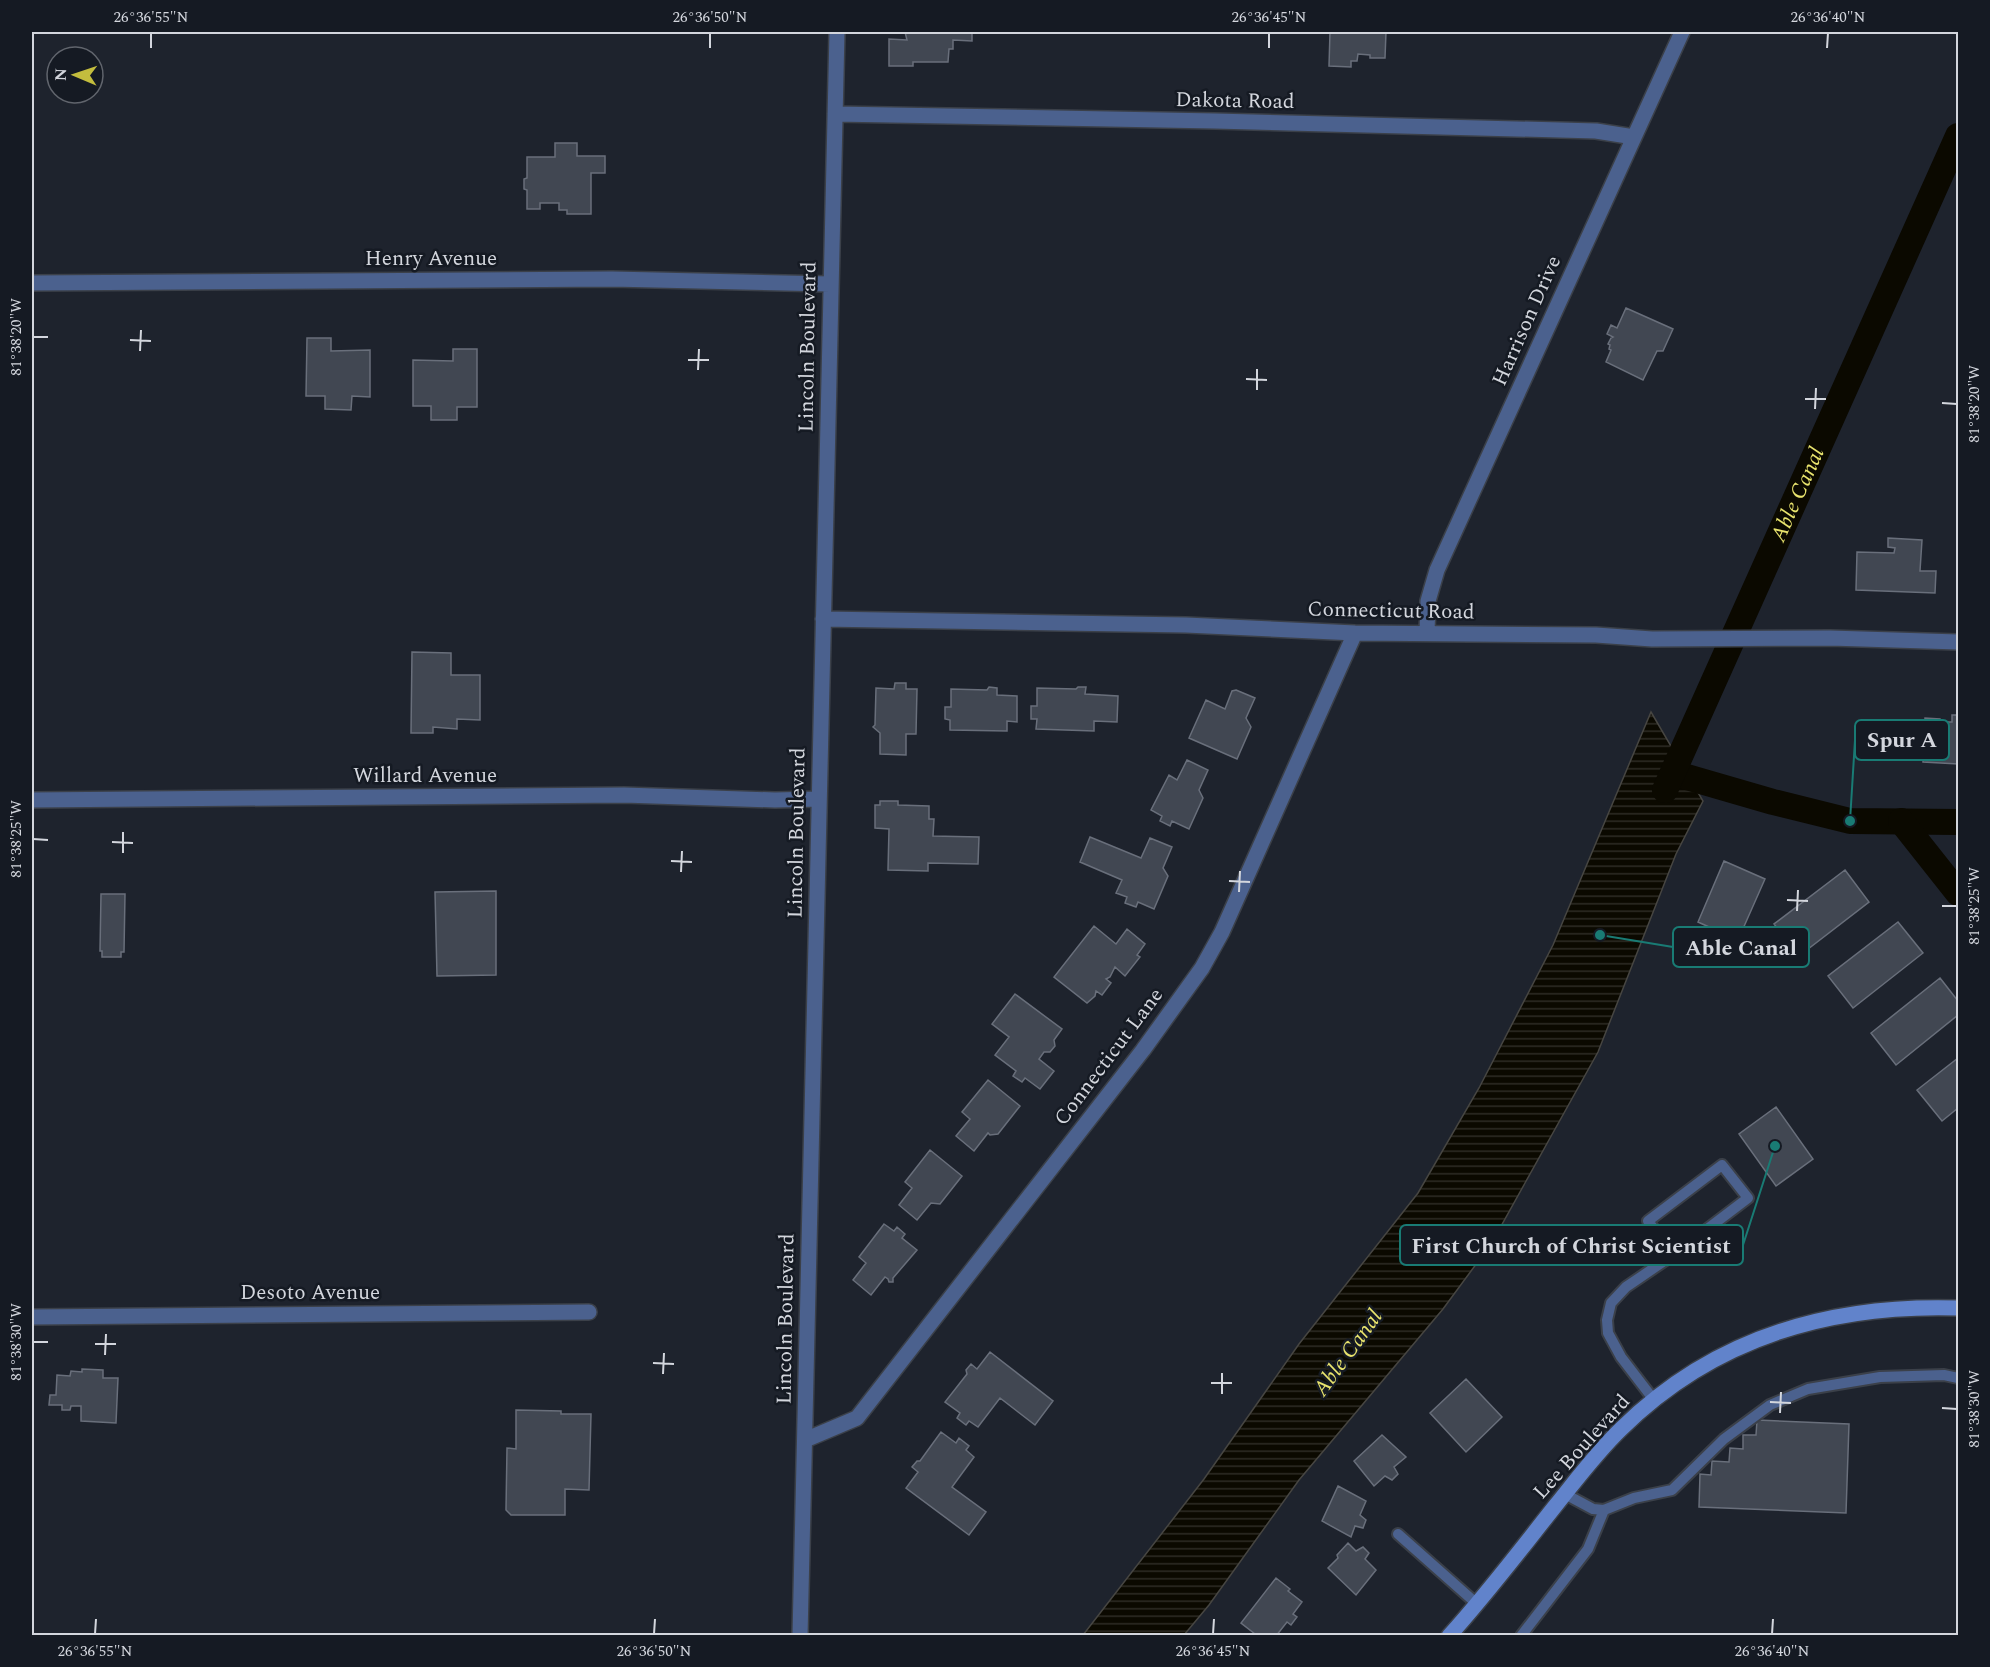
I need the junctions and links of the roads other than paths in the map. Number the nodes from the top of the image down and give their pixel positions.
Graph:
1 (837, 32) edge
2 (1682, 32) edge
3 (835, 114) junction
4 (1634, 137) junction
5 (32, 283) edge
6 (831, 284) junction
7 (823, 619) junction
8 (1427, 632) junction
9 (1355, 633) junction
10 (1959, 642) edge
11 (818, 799) junction
12 (32, 800) edge
13 (1673, 1255) junction
14 (1959, 1308) edge
15 (589, 1312) dead end
16 (32, 1317) edge
17 (1959, 1378) edge
18 (1654, 1400) junction
19 (805, 1440) junction
20 (1565, 1494) junction
21 (1604, 1510) junction
22 (1398, 1534) dead end
23 (1477, 1604) junction
24 (800, 1635) edge
25 (1449, 1635) edge
26 (1521, 1635) edge

1 - 3 street, Lincoln Boulevard
2 - 4 street, Harrison Drive
3 - 4 street, Dakota Road
3 - 6 street, Lincoln Boulevard
4 - 8 street, Harrison Drive
5 - 6 street, Henry Avenue
6 - 7 street, Lincoln Boulevard
7 - 9 street, Connecticut Road
7 - 11 street, Lincoln Boulevard
8 - 9 street, Connecticut Road
8 - 10 street, Connecticut Road
9 - 19 street, Connecticut Lane
11 - 12 street, Willard Avenue
11 - 19 street, Lincoln Boulevard
13 - 13 lane
13 - 18 lane
14 - 18 main road, Lee Boulevard
15 - 16 street, Desoto Avenue
17 - 21 lane
18 - 20 main road, Lee Boulevard
19 - 24 street, Lincoln Boulevard
20 - 21 lane
20 - 23 main road, Lee Boulevard
21 - 26 lane
22 - 23 lane
23 - 25 main road, Lee Boulevard

